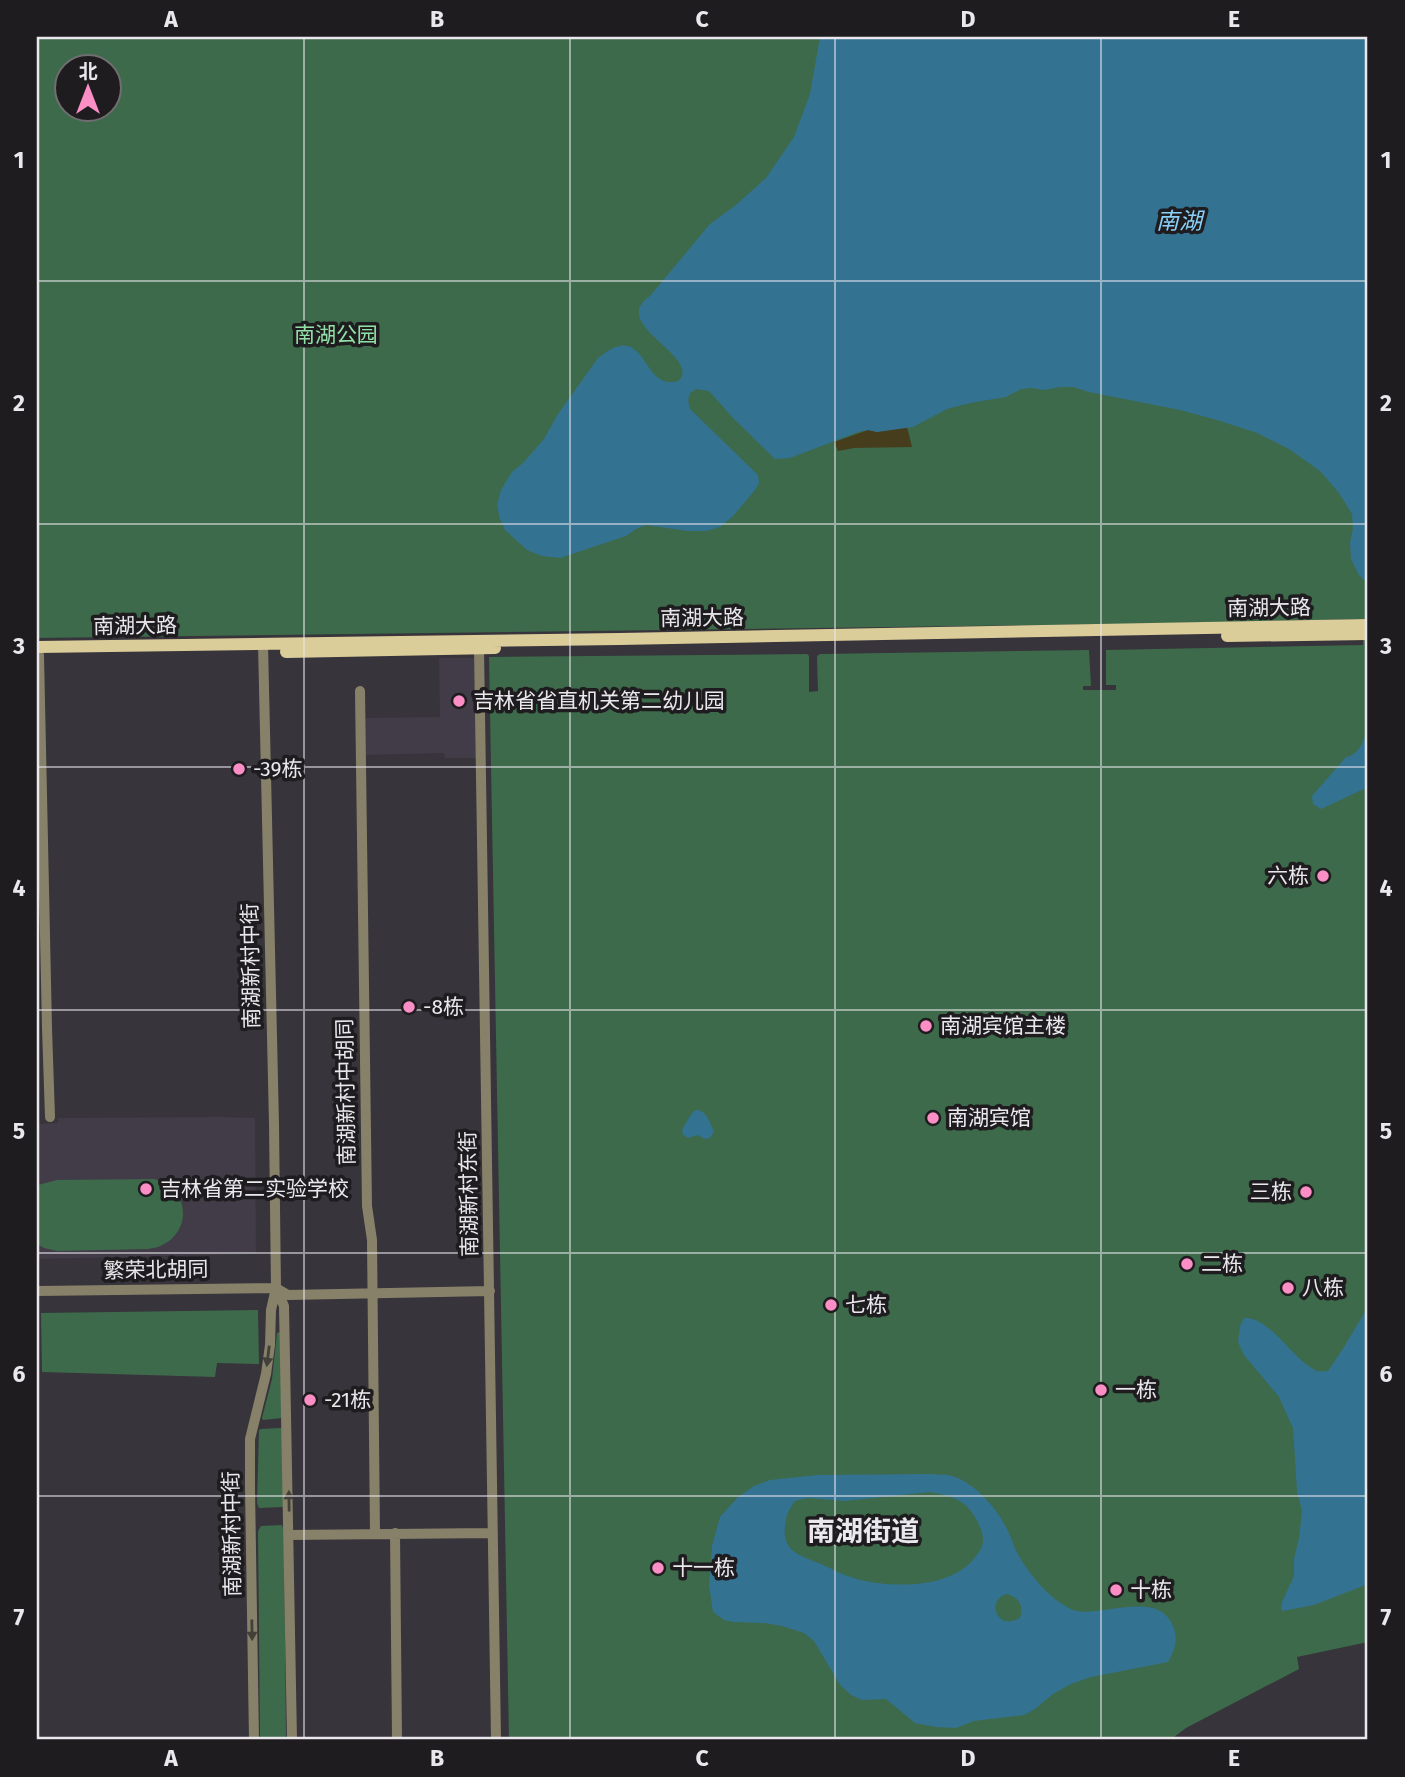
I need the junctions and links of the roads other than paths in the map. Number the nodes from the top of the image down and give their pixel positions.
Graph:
1 (1368, 625) edge
2 (1368, 634) edge
3 (263, 648) junction
4 (479, 648) junction
5 (37, 652) edge
6 (360, 691) dead end
7 (50, 1117) dead end
8 (276, 1288) junction
9 (37, 1291) edge
10 (490, 1291) junction
11 (371, 1293) junction
12 (375, 1533) junction
13 (395, 1533) junction
14 (492, 1533) junction
15 (289, 1535) junction
16 (254, 1740) edge
17 (292, 1740) edge
18 (397, 1740) edge
19 (496, 1740) edge

1 - 3 main road, 南湖大路
2 - 4 main road, 南湖大路
3 - 4 main road, 南湖大路
3 - 5 main road, 南湖大路
3 - 8 street, 南湖新村中街
4 - 10 street, 南湖新村东街
5 - 7 street
6 - 11 street, 南湖新村中胡同
8 - 9 street, 繁荣北胡同
8 - 11 street, 繁荣北胡同
15 -> 8 street, 南湖新村中街
8 -> 16 street, 南湖新村中街
10 - 11 street, 繁荣北胡同
10 - 14 street, 南湖新村东街
11 - 12 street, 南湖新村中胡同
12 - 13 street
12 - 15 street
13 - 14 street
13 - 18 street
14 - 19 street, 南湖新村东街
15 - 17 street, 南湖新村中街

